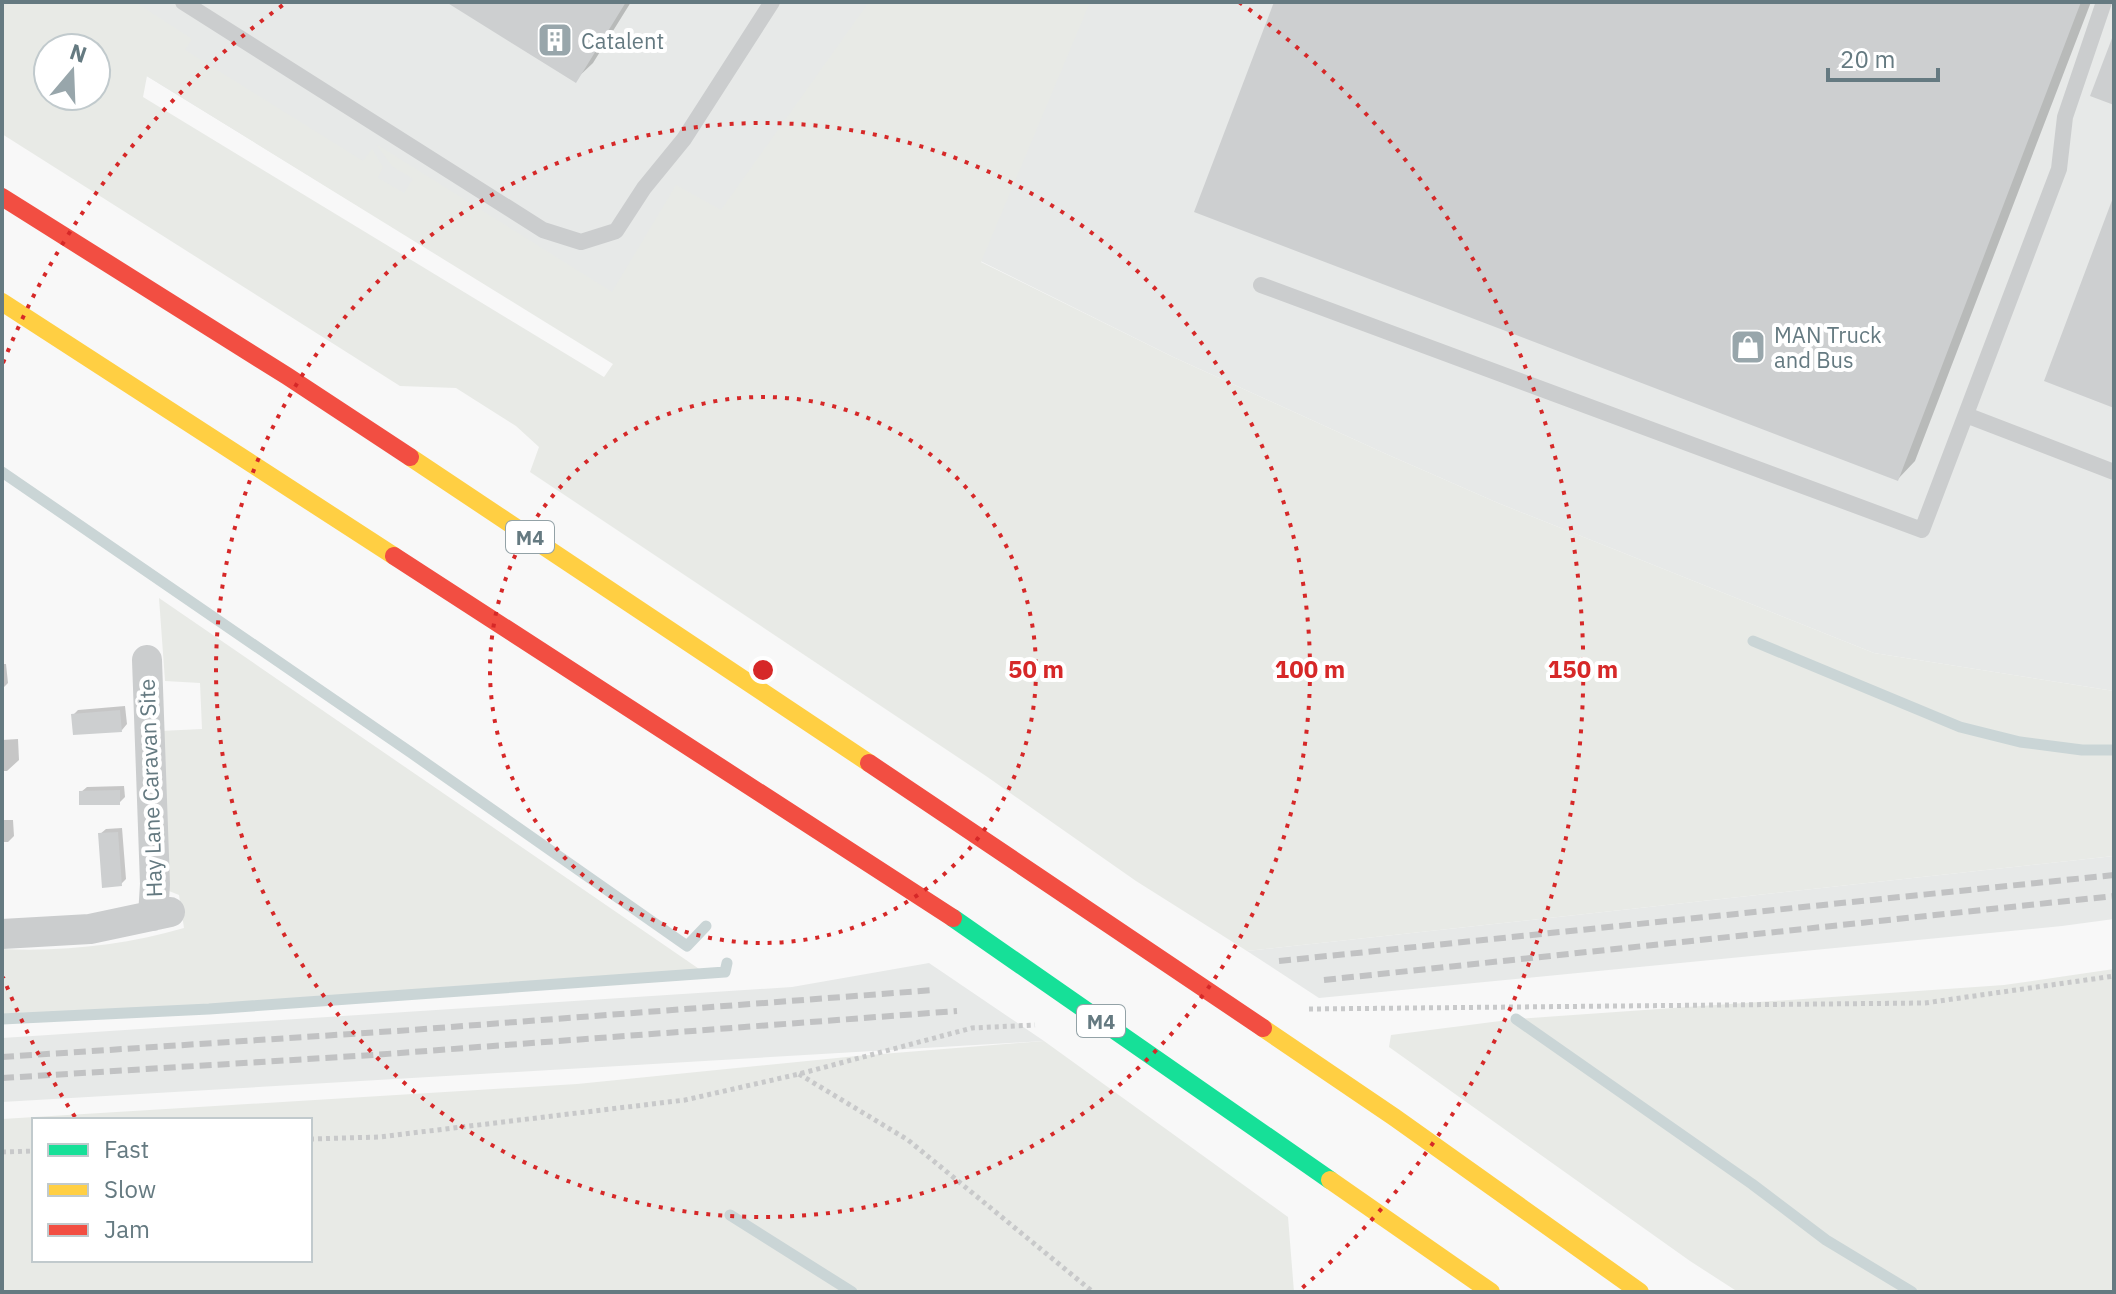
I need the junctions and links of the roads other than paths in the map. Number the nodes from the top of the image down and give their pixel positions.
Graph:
1 (183, 2) edge
2 (772, 2) edge
3 (2104, 2) edge
4 (2, 197) edge
5 (1261, 285) dead end
6 (2, 302) edge
7 (1966, 415) junction
8 (2114, 472) edge
9 (147, 660) dead end
10 (2, 934) edge
11 (1491, 1292) edge
12 (1640, 1292) edge

1 - 2 lane
3 - 7 lane
4 - 12 highway, M4
5 - 7 lane
6 - 11 highway, M4
7 - 8 lane
9 - 10 street, Hay Lane Caravan Site

